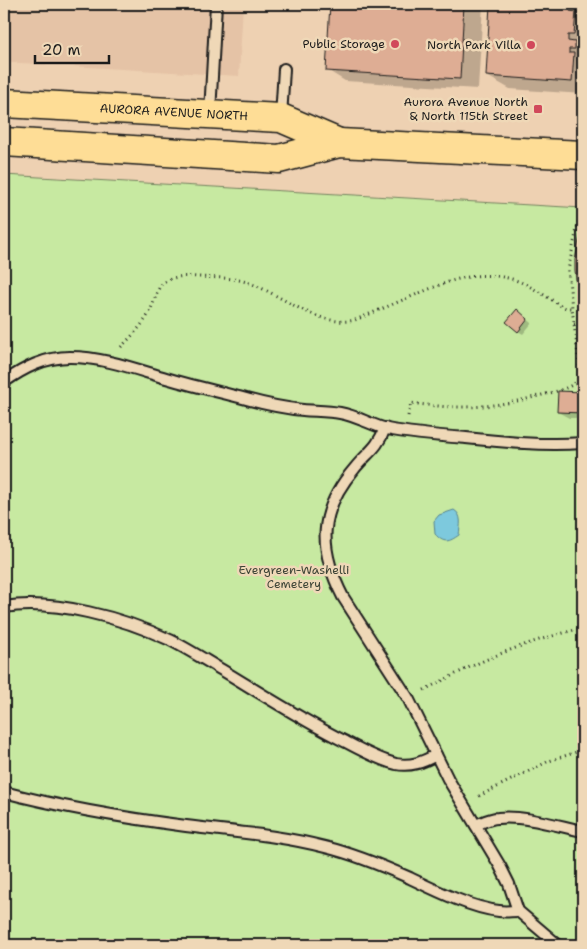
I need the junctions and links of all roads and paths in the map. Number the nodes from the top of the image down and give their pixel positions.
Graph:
1 (216, 4) edge
2 (284, 69) dead end
3 (4, 103) edge
4 (210, 115) junction
5 (281, 118) junction
6 (4, 142) edge
7 (339, 143) junction
8 (583, 155) edge
9 (582, 206) dead end
10 (572, 308) junction
11 (583, 323) edge
12 (574, 324) junction
13 (112, 363) junction
14 (4, 382) edge
15 (385, 428) junction
16 (405, 432) junction
17 (583, 442) edge
18 (4, 607) edge
19 (583, 628) edge
20 (408, 698) junction
21 (583, 750) edge
22 (436, 755) junction
23 (4, 792) edge
24 (463, 804) junction
25 (476, 825) junction
26 (583, 831) edge
27 (518, 911) junction
28 (558, 945) edge

1 - 4 lane
2 - 5 lane
3 - 4 highway, AURORA AVENUE NORTH
4 - 5 highway, AURORA AVENUE NORTH
5 - 7 highway, AURORA AVENUE NORTH
6 - 7 highway, AURORA AVENUE NORTH
7 - 8 highway, AURORA AVENUE NORTH
9 - 10 path
10 - 12 path
10 - 13 path
11 - 12 path
12 - 16 path
13 - 14 lane
13 - 15 lane
15 - 16 lane
15 - 20 lane
16 - 17 lane
18 - 22 lane
19 - 20 path
20 - 22 lane
21 - 24 path
22 - 24 lane
23 - 27 lane
24 - 25 lane
25 - 26 lane
25 - 27 lane
27 - 28 lane

